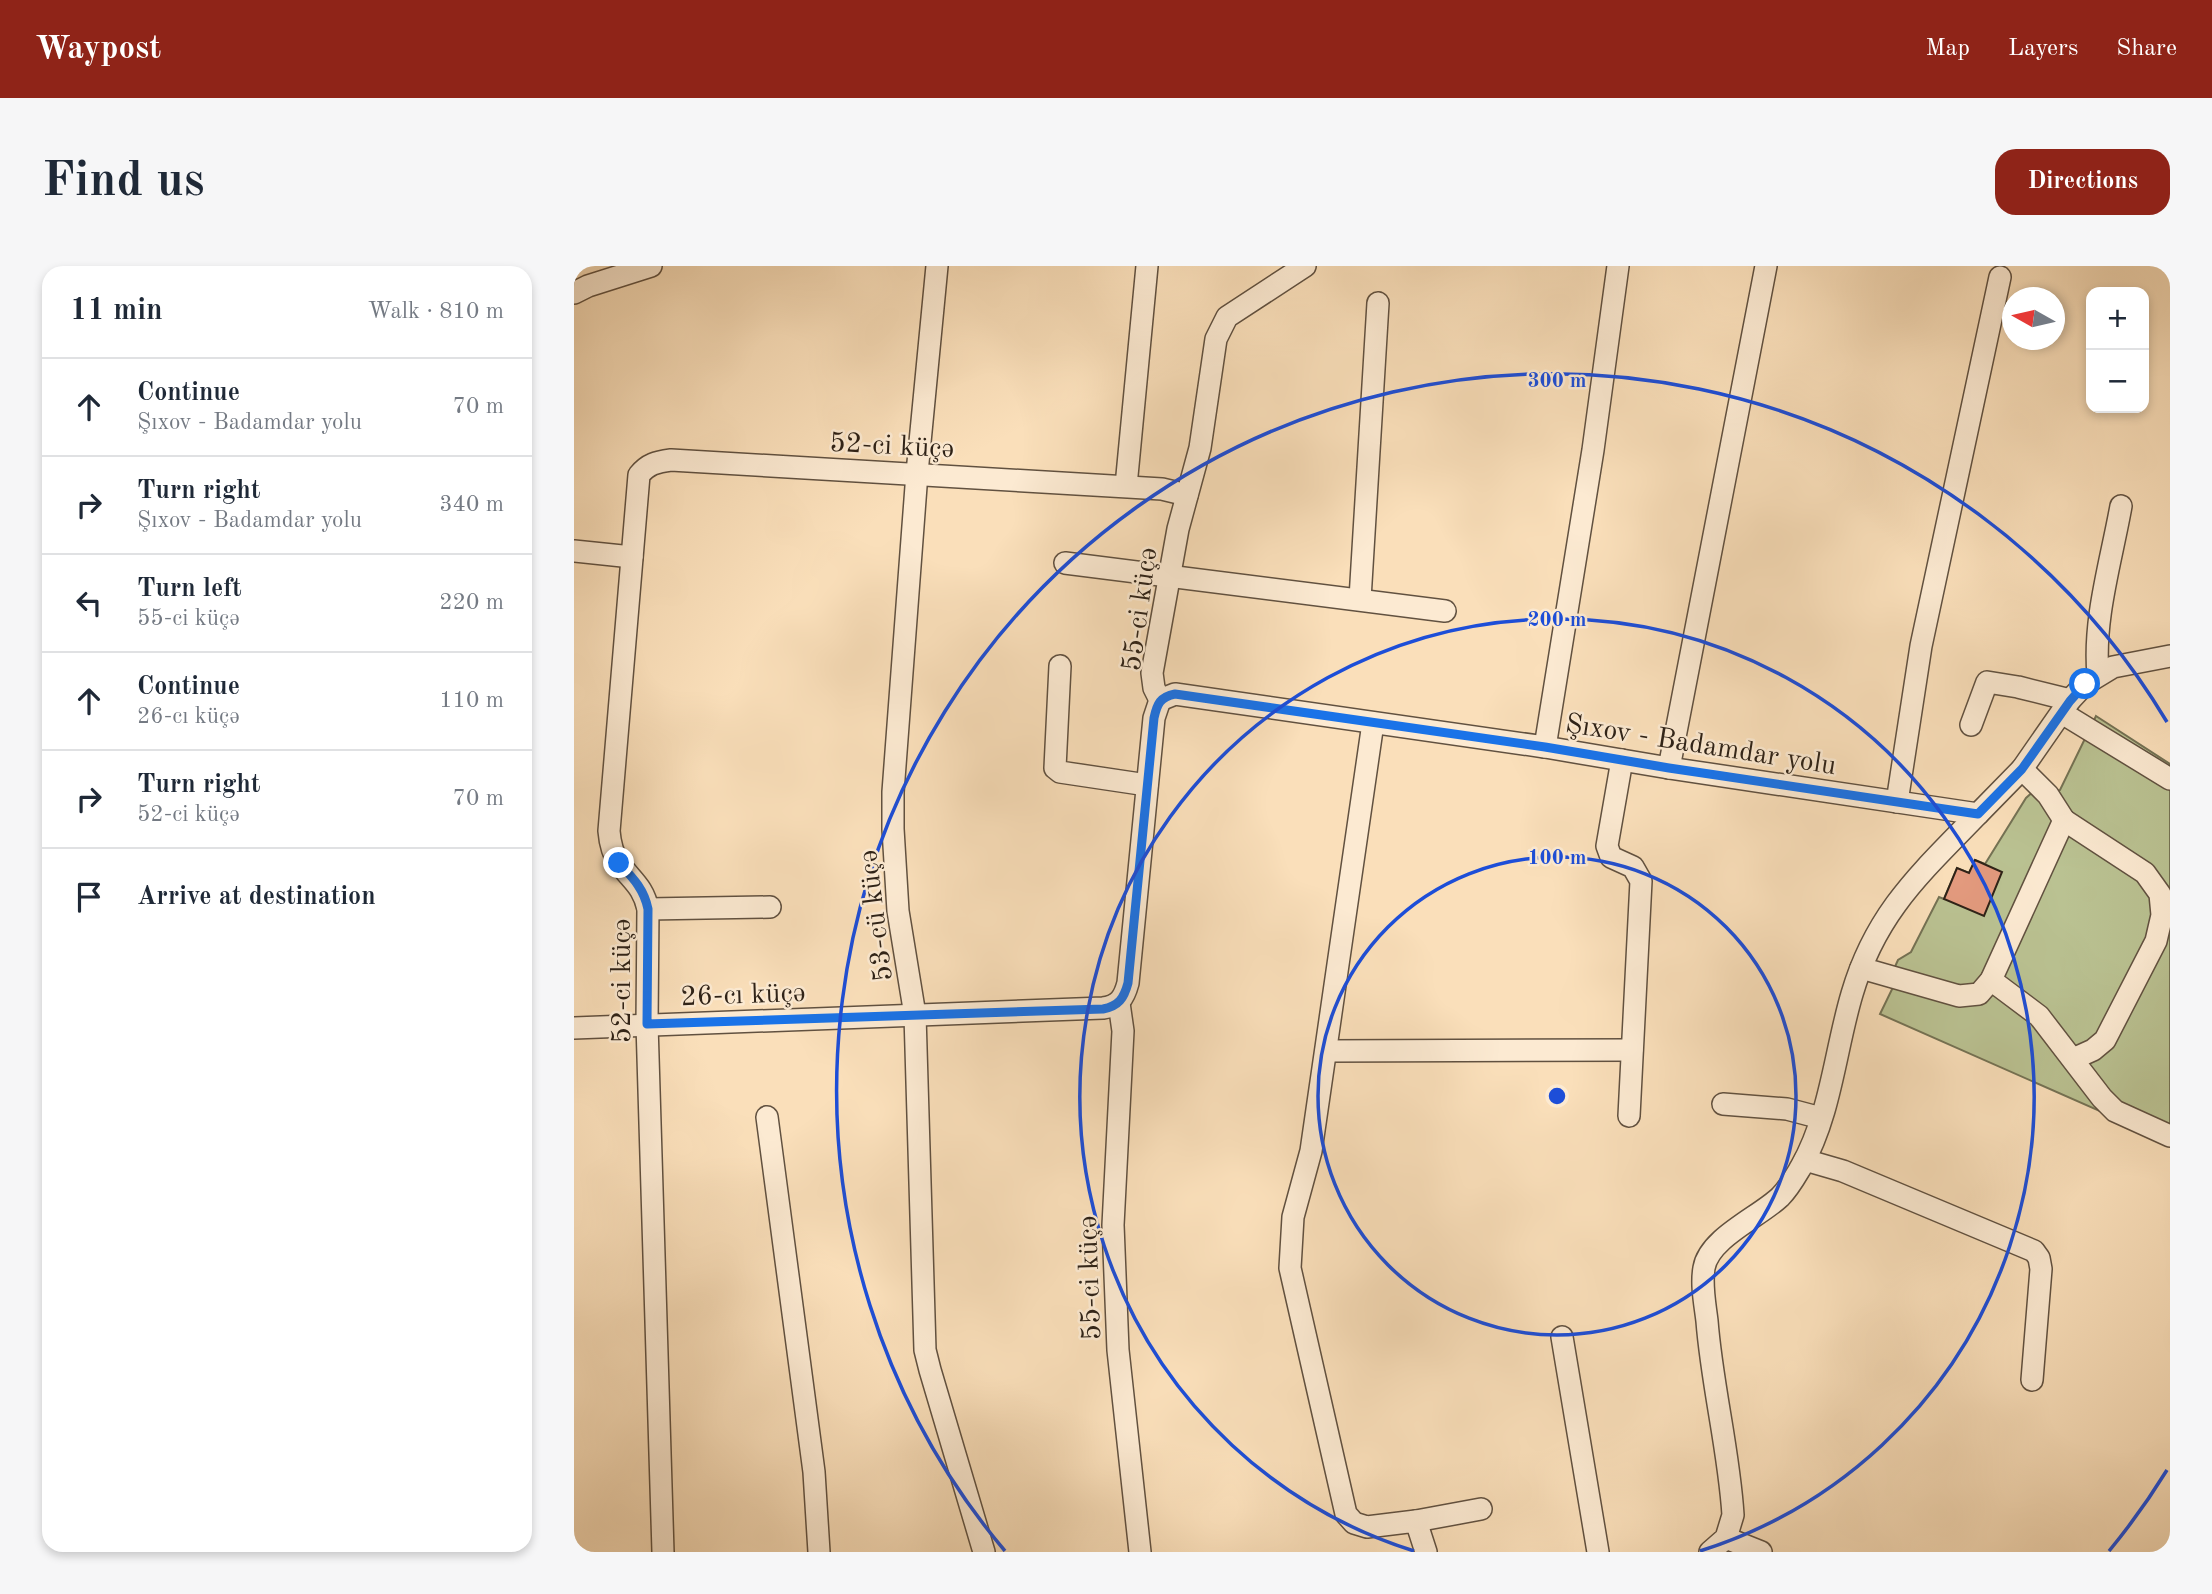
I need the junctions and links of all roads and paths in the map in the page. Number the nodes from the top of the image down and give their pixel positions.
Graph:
1 (651, 266) edge
2 (937, 266) edge
3 (1147, 266) edge
4 (1305, 266) edge
5 (1618, 266) edge
6 (1766, 266) edge
7 (2000, 277) dead end
8 (574, 293) edge
9 (1378, 303) dead end
10 (917, 474) junction
11 (1126, 486) junction
12 (1187, 495) junction
13 (2121, 506) dead end
14 (574, 551) edge
15 (632, 557) junction
16 (1065, 563) dead end
17 (1168, 575) junction
18 (1360, 599) junction
19 (1446, 611) dead end
20 (2170, 656) edge
21 (1060, 666) dead end
22 (2098, 675) junction
23 (1160, 700) junction
24 (2066, 707) junction
25 (1373, 723) junction
26 (1971, 725) dead end
27 (1545, 747) junction
28 (1622, 760) junction
29 (1669, 768) junction
30 (2022, 769) junction
31 (2170, 779) edge
32 (1147, 785) junction
33 (1897, 802) junction
34 (1978, 814) junction
35 (2064, 820) junction
36 (770, 907) dead end
37 (648, 909) junction
38 (1861, 968) junction
39 (1991, 980) junction
40 (1119, 1003) junction
41 (915, 1015) junction
42 (647, 1024) junction
43 (574, 1028) edge
44 (1632, 1050) junction
45 (1326, 1051) junction
46 (2073, 1059) junction
47 (1723, 1104) dead end
48 (1629, 1116) dead end
49 (767, 1117) dead end
50 (1821, 1118) junction
51 (2170, 1136) edge
52 (1805, 1160) junction
53 (1562, 1337) dead end
54 (2032, 1380) dead end
55 (1481, 1509) dead end
56 (1416, 1521) junction
57 (1718, 1545) edge
58 (663, 1552) edge
59 (819, 1552) edge
60 (984, 1552) edge
61 (1140, 1552) edge
62 (1426, 1552) edge
63 (1598, 1552) edge
64 (1761, 1552) edge

1 - 8 street
2 - 10 street, 53-cü küçə
3 - 11 street
4 - 12 street, 55-ci küçə
5 - 27 street
6 - 29 street
7 - 33 street
9 - 18 street
10 - 11 street, 52-ci küçə
10 - 15 street, 52-ci küçə
10 - 41 street, 53-cü küçə
11 - 12 street, 52-ci küçə
12 - 17 street, 55-ci küçə
13 - 22 street
14 - 15 street
15 - 37 street, 52-ci küçə
16 - 17 street
17 - 18 street
17 - 23 street, 55-ci küçə
18 - 19 street
20 - 22 street
21 - 32 street
22 - 24 street
23 - 25 street, Şıxov - Badamdar yolu
23 - 32 street, 55-ci küçə
24 - 26 street
24 - 30 street
24 - 31 street
25 - 27 street, Şıxov - Badamdar yolu
25 - 45 street
27 - 28 street, Şıxov - Badamdar yolu
28 - 29 street, Şıxov - Badamdar yolu
28 - 44 street
29 - 33 street, Şıxov - Badamdar yolu
30 - 34 street
30 - 35 street
32 - 40 street, 55-ci küçə
33 - 34 street, Şıxov - Badamdar yolu
34 - 38 street
35 - 39 street
35 - 46 street
36 - 37 street
37 - 42 street, 52-ci küçə
38 - 39 street
38 - 50 street
39 - 46 street
40 - 41 street
40 - 61 street, 55-ci küçə
41 - 42 street, 26-cı küçə
41 - 60 street, 53-cü küçə
42 - 43 street, 26-cı küçə
42 - 58 street, 52-ci küçə
44 - 45 street
44 - 48 street
45 - 56 street
46 - 51 street
47 - 50 street
49 - 59 street
50 - 52 street
52 - 54 street
52 - 57 street
53 - 63 street
55 - 56 street
56 - 62 street
57 - 64 street

